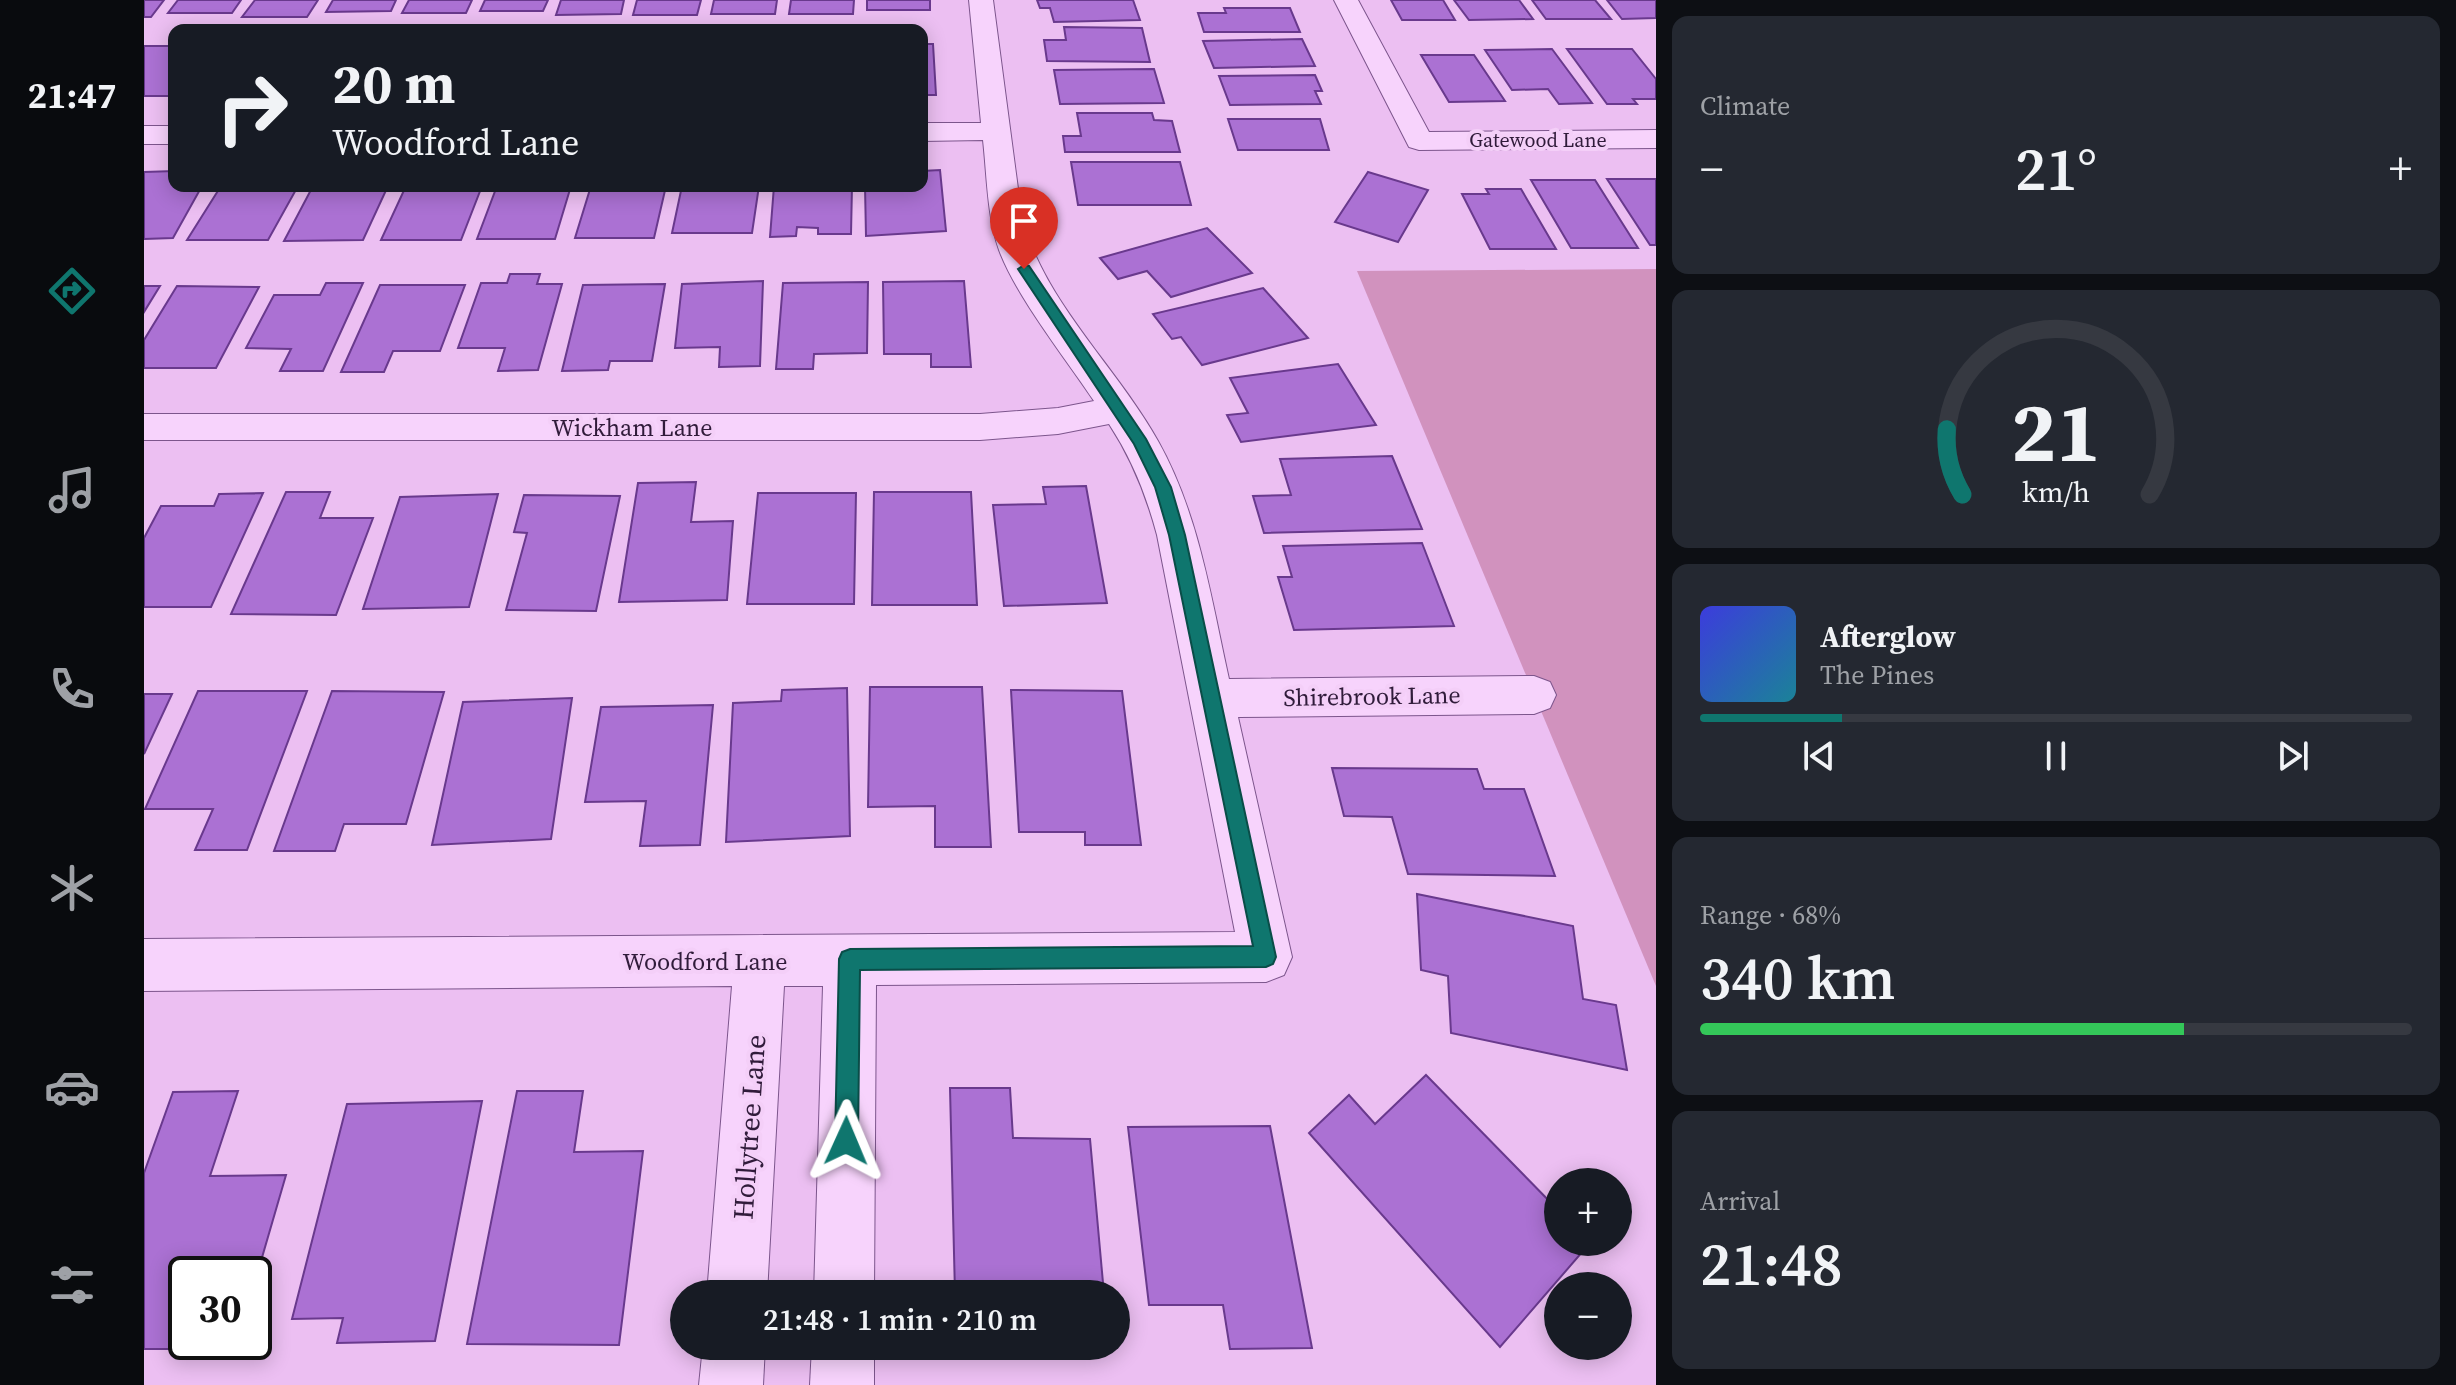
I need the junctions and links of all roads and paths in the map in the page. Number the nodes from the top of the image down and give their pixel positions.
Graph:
1 (981, 0) edge
2 (1346, 0) edge
3 (996, 131) junction
4 (928, 132) edge
5 (144, 135) edge
6 (168, 135) edge
7 (1656, 139) edge
8 (1119, 409) junction
9 (144, 427) edge
10 (1534, 695) dead end
11 (1211, 698) junction
12 (850, 959) junction
13 (760, 960) junction
14 (144, 965) edge
15 (738, 1280) edge
16 (844, 1280) edge
17 (733, 1360) edge
18 (843, 1360) edge
19 (731, 1385) edge
20 (842, 1385) edge

1 - 3 street
2 - 7 street, Gatewood Lane
3 - 4 street
3 - 8 street
5 - 6 street
8 - 9 street, Wickham Lane
8 - 11 street
10 - 11 street, Shirebrook Lane
11 - 12 street, Woodford Lane
12 - 13 street, Woodford Lane
12 - 16 street
13 - 14 street, Woodford Lane
13 - 15 street, Hollytree Lane
17 - 19 street
18 - 20 street

